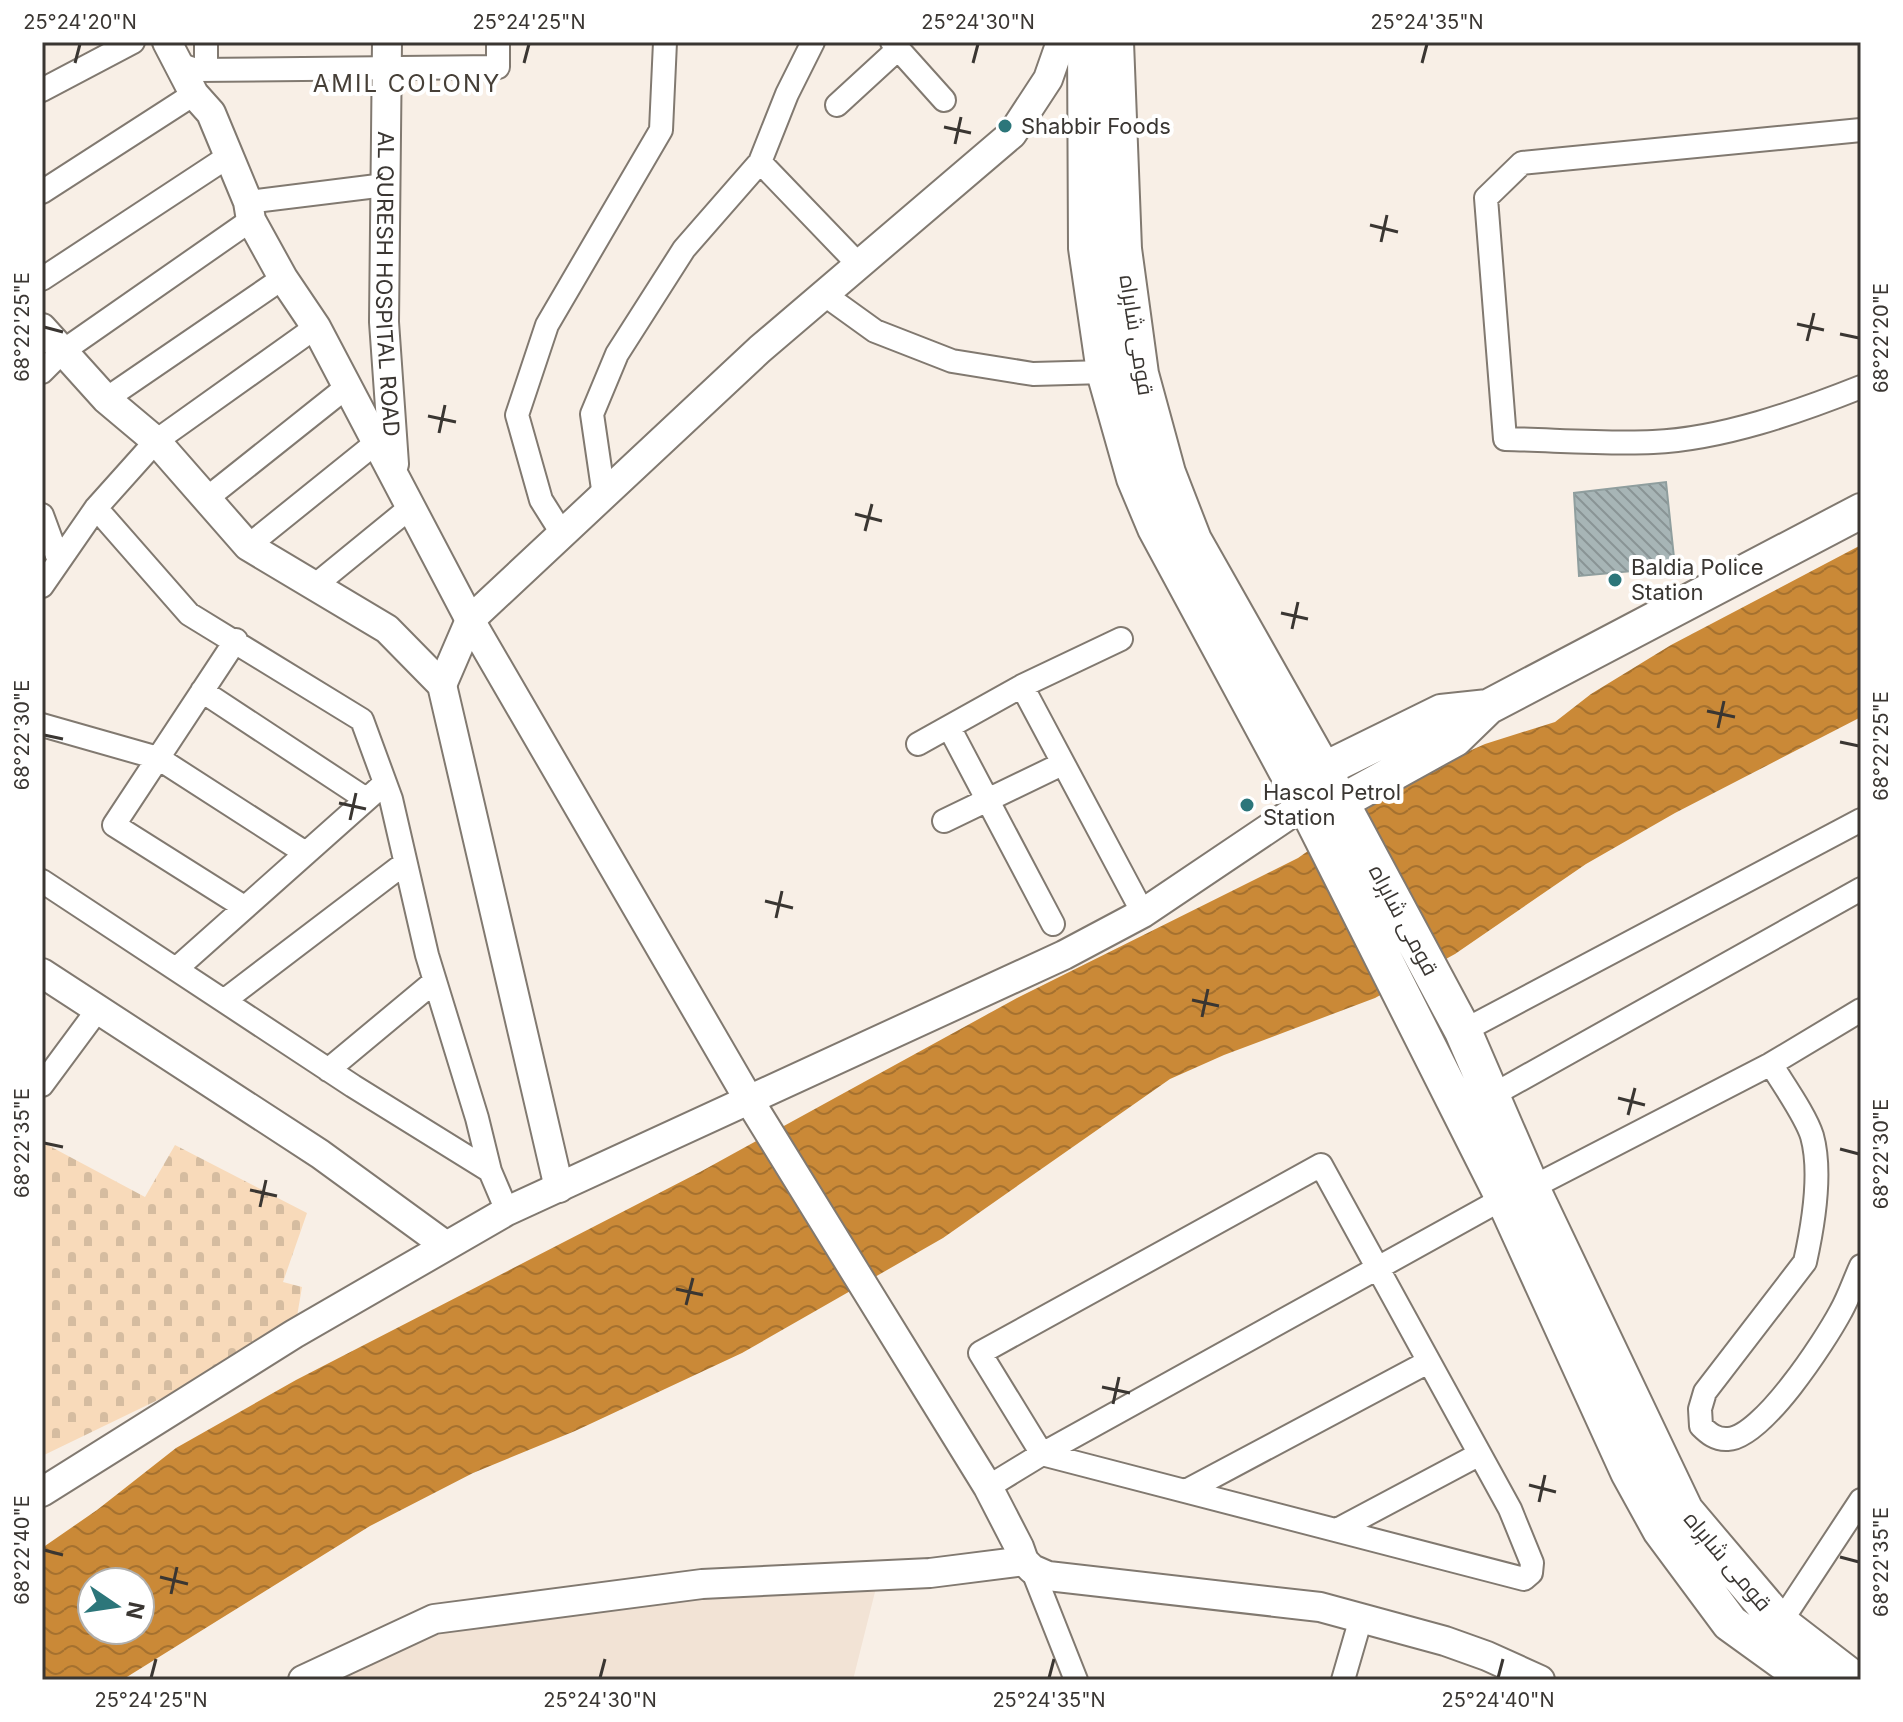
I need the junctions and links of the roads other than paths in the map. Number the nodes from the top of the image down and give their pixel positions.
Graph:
1 (133, 42) edge
2 (206, 42) edge
3 (498, 42) edge
4 (665, 42) edge
5 (813, 42) edge
6 (1061, 42) edge
7 (1086, 42) edge
8 (1115, 42) edge
9 (895, 45) edge
10 (173, 53) edge
11 (387, 56) edge
12 (200, 82) junction
13 (42, 90) edge
14 (944, 100) dead end
15 (837, 105) dead end
16 (1861, 130) edge
17 (229, 156) junction
18 (760, 162) junction
19 (385, 185) junction
20 (42, 192) edge
21 (250, 211) junction
22 (859, 265) junction
23 (283, 278) junction
24 (42, 279) edge
25 (825, 295) junction
26 (316, 327) junction
27 (42, 328) edge
28 (63, 351) junction
29 (42, 372) edge
30 (1105, 372) junction
31 (348, 386) junction
32 (1861, 387) edge
33 (106, 399) junction
34 (156, 441) junction
35 (377, 442) junction
36 (395, 476) junction
37 (604, 496) junction
38 (206, 499) junction
39 (411, 507) junction
40 (96, 508) junction
41 (1861, 511) edge
42 (42, 515) edge
43 (563, 535) junction
44 (248, 546) junction
45 (1181, 547) junction
46 (59, 561) junction
47 (42, 586) edge
48 (313, 587) junction
49 (470, 620) junction
50 (1121, 639) dead end
51 (236, 640) junction
52 (442, 685) junction
53 (1022, 686) junction
54 (202, 691) junction
55 (1488, 707) junction
56 (42, 725) edge
57 (950, 729) junction
58 (918, 744) dead end
59 (158, 758) junction
60 (1062, 764) junction
61 (1323, 770) junction
62 (385, 783) junction
63 (366, 799) junction
64 (988, 800) junction
65 (1326, 809) junction
66 (1861, 820) edge
67 (944, 821) dead end
68 (304, 852) junction
69 (405, 863) junction
70 (42, 881) edge
71 (1861, 889) edge
72 (244, 907) junction
73 (1143, 913) junction
74 (1053, 924) dead end
75 (176, 969) junction
76 (42, 973) edge
77 (435, 981) junction
78 (225, 1000) junction
79 (99, 1008) junction
80 (1861, 1010) edge
81 (1463, 1031) junction
82 (1771, 1064) junction
83 (328, 1070) junction
84 (42, 1085) edge
85 (1491, 1096) junction
86 (749, 1100) junction
87 (490, 1171) junction
88 (559, 1188) junction
89 (1518, 1193) junction
90 (507, 1211) junction
91 (445, 1245) junction
92 (1861, 1266) edge
93 (1378, 1269) junction
94 (1428, 1362) junction
95 (1042, 1454) junction
96 (1478, 1455) junction
97 (1644, 1464) junction
98 (988, 1487) junction
99 (1186, 1491) junction
100 (42, 1492) edge
101 (1861, 1500) edge
102 (1337, 1530) junction
103 (1028, 1565) junction
104 (1361, 1618) junction
105 (1780, 1623) junction
106 (303, 1680) edge
107 (1076, 1680) edge
108 (1343, 1680) edge
109 (1540, 1680) edge
110 (1809, 1680) edge
111 (1854, 1680) edge

1 - 13 street
2 - 12 street
3 - 11 street
4 - 43 street
5 - 18 street
6 - 22 street
7 - 30 highway, قومی شاہراہ
8 - 45 highway, قومی شاہراہ
9 - 14 street
9 - 15 street
10 - 12 street
11 - 12 street
11 - 19 street, AL QURESH HOSPITAL ROAD
12 - 17 street
12 - 20 street
16 - 32 street
17 - 21 street
17 - 24 street
18 - 22 street
18 - 37 street
19 - 21 street
19 - 36 street, AL QURESH HOSPITAL ROAD
21 - 23 street
21 - 28 street
22 - 25 street
23 - 26 street
23 - 33 street
25 - 30 street
25 - 37 street
26 - 31 street
26 - 34 street
27 - 28 street
28 - 29 street
28 - 33 street
30 - 45 highway, قومی شاہراہ
31 - 35 street
31 - 38 street
33 - 34 street
34 - 38 street
34 - 40 street
35 - 36 street
35 - 44 street
36 - 39 street
37 - 43 street
38 - 44 street
39 - 48 street
39 - 49 street
40 - 46 street
40 - 51 street
41 - 55 main road
42 - 46 street
43 - 49 street
44 - 48 street
45 - 61 highway, قومی شاہراہ
45 - 65 highway, قومی شاہراہ
46 - 47 street
48 - 52 street
49 - 52 street
49 - 86 street
50 - 53 street
51 - 54 street
51 - 62 street
52 - 88 street
53 - 57 street
53 - 60 street
54 - 59 street
54 - 63 street
55 - 61 main road
55 - 65 main road
56 - 59 street
57 - 58 street
57 - 64 street
59 - 68 street
59 - 72 street
60 - 64 street
60 - 73 street
61 - 65 highway, قومی شاہراہ
62 - 63 street
62 - 69 street
63 - 68 street
64 - 67 street
64 - 74 street
65 - 73 street
65 - 81 highway, قومی شاہراہ
65 - 89 highway, قومی شاہراہ
66 - 81 street
68 - 72 street
69 - 77 street
69 - 78 street
70 - 75 street
71 - 85 street
72 - 75 street
73 - 86 street
75 - 78 street
76 - 79 street
77 - 83 street
77 - 87 street
78 - 83 street
79 - 84 street
79 - 91 street
80 - 82 street
81 - 85 highway, قومی شاہراہ
82 - 89 street
82 - 92 street
83 - 87 street
85 - 89 highway, قومی شاہراہ
86 - 88 street
86 - 98 street
87 - 90 street
88 - 90 street
89 - 93 street
89 - 97 highway, قومی شاہراہ
90 - 91 street
91 - 100 street
93 - 94 street
93 - 95 street
93 - 95 street
94 - 96 street
94 - 99 street
95 - 98 street
95 - 99 street
96 - 102 street
96 - 102 street
97 - 105 highway, قومی شاہراہ
97 - 110 highway, قومی شاہراہ
98 - 103 street
99 - 102 street
101 - 105 street
103 - 104 street
103 - 106 street
103 - 107 street
104 - 108 street
104 - 109 street
105 - 111 highway, قومی شاہراہ

